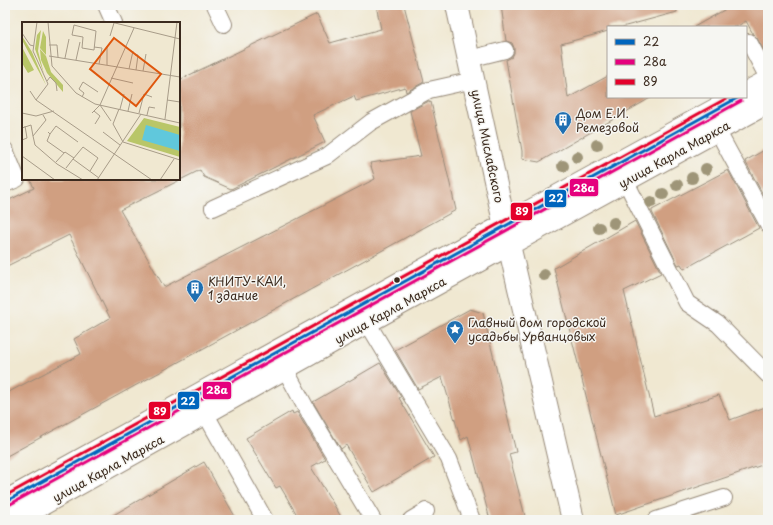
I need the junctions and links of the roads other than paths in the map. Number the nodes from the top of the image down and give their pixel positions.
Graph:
1 (106, 5) edge
2 (215, 5) edge
3 (457, 5) edge
4 (114, 22) edge
5 (224, 24) dead end
6 (749, 42) dead end
7 (505, 50) dead end
8 (469, 59) junction
9 (768, 78) edge
10 (474, 80) junction
11 (768, 81) edge
12 (747, 92) edge
13 (737, 98) edge
14 (768, 102) edge
15 (717, 130) junction
16 (5, 150) edge
17 (625, 180) junction
18 (5, 184) edge
19 (213, 208) dead end
20 (768, 224) edge
21 (507, 235) junction
22 (367, 322) junction
23 (285, 369) junction
24 (768, 374) edge
25 (205, 413) junction
26 (724, 498) dead end
27 (5, 502) edge
28 (426, 511) dead end
29 (38, 514) edge
30 (14, 520) edge
31 (265, 520) edge
32 (373, 520) edge
33 (411, 520) edge
34 (472, 520) edge
35 (573, 520) edge
36 (656, 520) edge

1 - 4 lane
2 - 5 lane
3 - 8 main road, улица Миславского
6 - 9 lane
7 - 8 lane
8 - 10 main road, улица Миславского
10 - 19 lane
10 - 21 main road, улица Миславского
11 - 12 main road
13 - 21 main road, улица Карла Маркса
14 - 15 main road, улица Карла Маркса
15 - 17 main road, улица Карла Маркса
15 - 20 lane
16 - 18 lane
17 - 21 main road, улица Карла Маркса
17 - 24 lane
21 - 22 main road, улица Карла Маркса
21 - 27 main road, улица Карла Маркса
21 - 35 main road, улица Миславского
22 - 23 main road, улица Карла Маркса
22 - 34 lane
23 - 25 main road, улица Карла Маркса
23 - 32 lane
25 - 29 main road, улица Карла Маркса
25 - 31 lane
26 - 36 lane
28 - 33 lane
29 - 30 main road, улица Карла Маркса

